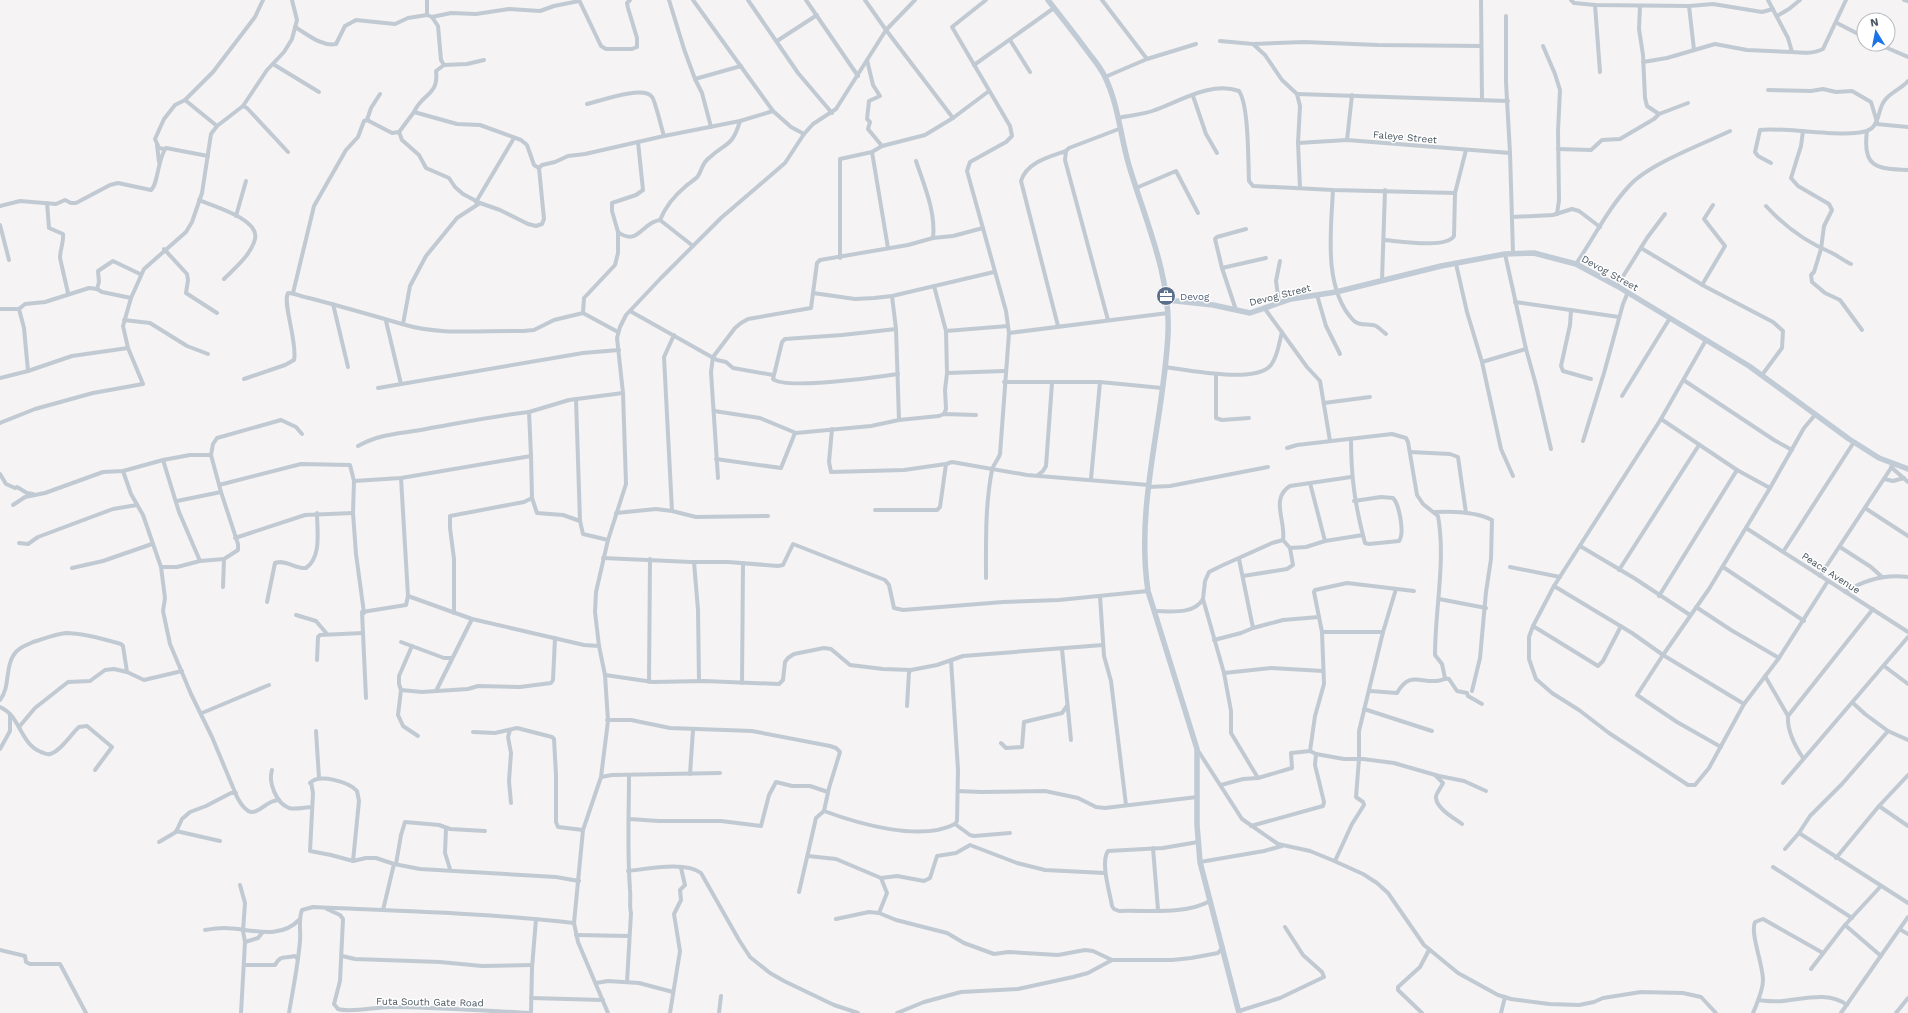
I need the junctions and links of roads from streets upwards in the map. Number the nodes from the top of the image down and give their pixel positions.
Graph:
1 (263, 0) edge
2 (292, 0) edge
3 (427, 0) edge
4 (630, 0) edge
5 (669, 0) edge
6 (693, 0) edge
7 (748, 0) edge
8 (806, 0) edge
9 (865, 0) edge
10 (915, 0) edge
11 (986, 0) edge
12 (1048, 0) edge
13 (1102, 0) edge
14 (1481, 0) edge
15 (1571, 0) edge
16 (1768, 0) edge
17 (1800, 0) edge
18 (1846, 0) edge
19 (1904, 0) edge
20 (579, 1) edge
21 (1908, 1) edge
22 (1595, 5) junction
23 (1640, 6) junction
24 (1689, 6) junction
25 (1054, 8) junction
26 (1773, 9) junction
27 (427, 15) junction
28 (817, 15) junction
29 (1506, 16) dead end
30 (1778, 17) junction
31 (432, 18) junction
32 (1837, 23) junction
33 (295, 27) junction
34 (886, 30) junction
35 (1856, 33) edge
36 (1010, 40) junction
37 (777, 41) junction
38 (1220, 41) dead end
39 (1196, 44) dead end
40 (1253, 44) junction
41 (1481, 46) junction
42 (1543, 46) dead end
43 (1694, 50) junction
44 (1792, 52) junction
45 (1896, 52) edge
46 (1908, 57) edge
47 (1147, 59) junction
48 (484, 60) dead end
49 (867, 60) junction
50 (1643, 62) junction
51 (273, 64) junction
52 (444, 65) junction
53 (974, 65) junction
54 (741, 66) junction
55 (1030, 72) dead end
56 (1600, 72) dead end
57 (858, 76) junction
58 (1105, 77) junction
59 (695, 80) junction
60 (1908, 81) edge
61 (1768, 90) dead end
62 (989, 91) junction
63 (319, 92) dead end
64 (380, 94) dead end
65 (1297, 94) junction
66 (1352, 95) junction
67 (1193, 96) junction
68 (185, 100) junction
69 (1482, 100) junction
70 (1508, 101) junction
71 (1688, 103) dead end
72 (587, 104) dead end
73 (243, 106) junction
74 (773, 110) junction
75 (414, 112) junction
76 (832, 113) junction
77 (1659, 114) junction
78 (953, 118) junction
79 (1118, 118) junction
80 (367, 120) junction
81 (740, 122) junction
82 (1876, 123) junction
83 (216, 126) junction
84 (711, 127) junction
85 (1908, 128) edge
86 (1119, 129) junction
87 (1730, 131) dead end
88 (1803, 131) junction
89 (1867, 131) junction
90 (399, 132) junction
91 (804, 134) junction
92 (664, 136) junction
93 (514, 138) junction
94 (1347, 140) junction
95 (638, 142) junction
96 (1298, 143) junction
97 (157, 145) junction
98 (882, 146) junction
99 (164, 149) junction
100 (1558, 149) junction
101 (1466, 150) junction
102 (1066, 151) junction
103 (288, 152) dead end
104 (872, 152) junction
105 (1217, 153) dead end
106 (1510, 153) junction
107 (208, 156) junction
108 (916, 161) dead end
109 (1771, 163) dead end
110 (159, 164) junction
111 (539, 168) junction
112 (1908, 170) edge
113 (246, 181) dead end
114 (1136, 188) junction
115 (1300, 188) junction
116 (1333, 190) junction
117 (1385, 190) junction
118 (1455, 192) junction
119 (199, 200) junction
120 (478, 202) junction
121 (47, 203) junction
122 (1713, 205) dead end
123 (0, 206) edge
124 (1766, 206) dead end
125 (1198, 213) dead end
126 (1557, 214) junction
127 (1665, 214) dead end
128 (236, 216) junction
129 (1512, 217) junction
130 (660, 220) junction
131 (0, 225) edge
132 (1600, 227) junction
133 (983, 228) junction
134 (1246, 229) dead end
135 (618, 232) junction
136 (933, 238) junction
137 (1384, 240) junction
138 (693, 246) junction
139 (888, 248) junction
140 (1641, 248) junction
141 (164, 249) junction
142 (1821, 249) junction
143 (1513, 253) junction
144 (1506, 254) junction
145 (840, 258) junction
146 (1266, 258) dead end
147 (9, 260) dead end
148 (1280, 261) dead end
149 (1456, 264) junction
150 (1576, 264) junction
151 (1851, 264) dead end
152 (1222, 268) junction
153 (994, 272) junction
154 (140, 274) junction
155 (224, 279) dead end
156 (1382, 280) junction
157 (1702, 285) junction
158 (934, 286) junction
159 (1617, 286) junction
160 (97, 288) junction
161 (1336, 292) junction
162 (1628, 292) junction
163 (68, 293) junction
164 (293, 293) junction
165 (813, 293) junction
166 (1317, 294) junction
167 (892, 296) junction
168 (132, 298) junction
169 (1167, 300) junction
170 (1515, 302) junction
171 (1279, 303) junction
172 (334, 304) junction
173 (0, 309) edge
174 (19, 309) junction
175 (1264, 309) junction
176 (1236, 310) junction
177 (1570, 310) junction
178 (630, 311) junction
179 (583, 313) junction
180 (1168, 313) junction
181 (217, 314) dead end
182 (1619, 317) junction
183 (1670, 318) junction
184 (124, 320) junction
185 (1108, 320) junction
186 (386, 321) junction
187 (403, 324) junction
188 (1008, 326) junction
189 (1058, 326) junction
190 (896, 329) junction
191 (946, 330) junction
192 (1862, 330) dead end
193 (618, 332) junction
194 (1282, 332) junction
195 (1009, 333) junction
196 (1386, 334) dead end
197 (674, 336) junction
198 (1706, 340) junction
199 (128, 348) junction
200 (1526, 349) junction
201 (619, 350) junction
202 (208, 354) dead end
203 (1340, 354) dead end
204 (713, 357) junction
205 (1482, 362) junction
206 (348, 367) dead end
207 (1165, 367) junction
208 (28, 371) junction
209 (1005, 371) junction
210 (947, 372) junction
211 (898, 374) junction
212 (1216, 374) junction
213 (773, 375) junction
214 (1762, 375) junction
215 (0, 378) edge
216 (244, 379) dead end
217 (1590, 379) dead end
218 (1685, 381) junction
219 (1004, 382) junction
220 (1100, 382) junction
221 (1052, 383) junction
222 (401, 384) junction
223 (378, 388) dead end
224 (1162, 388) junction
225 (623, 393) junction
226 (1622, 396) dead end
227 (1370, 397) dead end
228 (576, 399) junction
229 (1324, 403) junction
230 (714, 411) junction
231 (528, 412) junction
232 (944, 414) junction
233 (976, 415) dead end
234 (1815, 415) junction
235 (1249, 418) dead end
236 (1661, 419) junction
237 (899, 420) junction
238 (0, 423) edge
239 (832, 429) junction
240 (795, 433) junction
241 (302, 434) dead end
242 (1351, 439) junction
243 (1330, 441) junction
244 (1583, 441) dead end
245 (1854, 442) junction
246 (1699, 445) junction
247 (358, 446) dead end
248 (1287, 448) dead end
249 (1551, 449) dead end
250 (1792, 450) junction
251 (1410, 452) junction
252 (211, 455) junction
253 (530, 456) junction
254 (163, 460) junction
255 (716, 460) junction
256 (946, 464) junction
257 (1892, 466) junction
258 (1268, 467) dead end
259 (993, 468) junction
260 (1908, 469) edge
261 (1737, 470) junction
262 (123, 471) junction
263 (0, 474) edge
264 (1038, 475) junction
265 (1513, 476) dead end
266 (1352, 477) junction
267 (401, 478) junction
268 (718, 478) dead end
269 (1884, 478) junction
270 (1904, 478) junction
271 (1091, 479) junction
272 (354, 481) junction
273 (1310, 482) junction
274 (1908, 482) edge
275 (219, 485) junction
276 (1149, 486) junction
277 (1770, 488) junction
278 (221, 492) junction
279 (38, 494) junction
280 (532, 498) junction
281 (177, 501) junction
282 (1354, 501) junction
283 (13, 505) dead end
284 (137, 505) junction
285 (1865, 508) junction
286 (875, 510) dead end
287 (672, 511) junction
288 (1435, 512) junction
289 (317, 513) junction
290 (353, 513) junction
291 (616, 513) junction
292 (1466, 513) junction
293 (768, 516) dead end
294 (580, 521) junction
295 (1746, 528) junction
296 (1363, 535) junction
297 (1908, 536) edge
298 (234, 538) junction
299 (608, 540) junction
300 (1282, 540) junction
301 (1325, 541) junction
302 (19, 543) dead end
303 (152, 544) junction
304 (1580, 546) junction
305 (1840, 547) junction
306 (1290, 548) junction
307 (1783, 552) junction
308 (603, 558) junction
309 (224, 559) junction
310 (650, 559) junction
311 (1239, 559) junction
312 (200, 561) junction
313 (694, 562) junction
314 (743, 563) junction
315 (161, 567) junction
316 (1723, 567) junction
317 (72, 568) dead end
318 (1510, 568) dead end
319 (1619, 570) junction
320 (1243, 576) junction
321 (1820, 576) junction
322 (1560, 577) junction
323 (1882, 577) junction
324 (1908, 577) edge
325 (986, 578) dead end
326 (1828, 581) junction
327 (1554, 586) junction
328 (224, 587) dead end
329 (1396, 589) junction
330 (1148, 591) junction
331 (1414, 591) dead end
332 (1845, 592) junction
333 (408, 596) junction
334 (1100, 596) junction
335 (1659, 596) junction
336 (1204, 599) junction
337 (1439, 599) junction
338 (267, 602) dead end
339 (1696, 607) junction
340 (1486, 608) junction
341 (1873, 609) junction
342 (1154, 611) junction
343 (364, 613) junction
344 (454, 613) junction
345 (296, 615) dead end
346 (1690, 615) junction
347 (1319, 617) junction
348 (472, 619) junction
349 (1804, 621) junction
350 (1533, 626) junction
351 (1621, 626) junction
352 (1253, 628) junction
353 (1322, 632) junction
354 (1383, 632) junction
355 (1908, 632) edge
356 (363, 633) junction
357 (327, 634) junction
358 (1908, 637) edge
359 (555, 638) junction
360 (1214, 640) junction
361 (401, 642) dead end
362 (1103, 645) junction
363 (412, 646) junction
364 (599, 646) junction
365 (1062, 649) junction
366 (1662, 655) junction
367 (452, 658) junction
368 (1779, 658) junction
369 (317, 660) dead end
370 (951, 660) junction
371 (1884, 666) junction
372 (911, 670) junction
373 (182, 671) junction
374 (1323, 671) junction
375 (127, 672) junction
376 (1224, 673) junction
377 (605, 675) junction
378 (1765, 676) junction
379 (1445, 678) junction
380 (699, 681) junction
381 (648, 682) junction
382 (742, 683) junction
383 (1908, 684) edge
384 (269, 685) dead end
385 (401, 690) junction
386 (436, 691) junction
387 (1370, 691) junction
388 (1472, 691) dead end
389 (366, 698) dead end
390 (0, 700) edge
391 (1853, 703) junction
392 (1482, 704) dead end
393 (1744, 704) junction
394 (0, 706) edge
395 (907, 706) dead end
396 (1067, 706) junction
397 (1364, 709) junction
398 (10, 712) junction
399 (202, 713) junction
400 (1788, 716) junction
401 (608, 720) junction
402 (19, 727) junction
403 (510, 730) junction
404 (693, 730) junction
405 (316, 731) dead end
406 (1432, 731) dead end
407 (1888, 731) junction
408 (473, 732) dead end
409 (503, 732) junction
410 (418, 736) dead end
411 (508, 736) junction
412 (1071, 740) dead end
413 (1908, 740) edge
414 (1001, 743) dead end
415 (1721, 747) junction
416 (0, 749) edge
417 (1197, 749) junction
418 (1310, 751) junction
419 (1316, 754) junction
420 (1803, 758) junction
421 (1359, 759) junction
422 (95, 770) dead end
423 (272, 770) dead end
424 (720, 773) dead end
425 (690, 774) junction
426 (629, 775) junction
427 (1434, 775) junction
428 (1908, 775) edge
429 (601, 777) junction
430 (319, 778) junction
431 (1258, 778) junction
432 (1783, 783) dead end
433 (1221, 785) junction
434 (958, 791) junction
435 (1486, 791) dead end
436 (828, 792) junction
437 (236, 793) junction
438 (1197, 797) junction
439 (279, 800) junction
440 (511, 803) dead end
441 (1126, 805) junction
442 (1879, 806) junction
443 (312, 807) junction
444 (824, 811) junction
445 (629, 819) junction
446 (955, 824) junction
447 (1462, 824) dead end
448 (1251, 826) junction
449 (1908, 826) edge
450 (446, 828) junction
451 (583, 830) junction
452 (176, 831) junction
453 (485, 831) dead end
454 (1010, 833) dead end
455 (1799, 833) junction
456 (220, 841) dead end
457 (159, 842) dead end
458 (1198, 842) junction
459 (1282, 846) junction
460 (1153, 848) junction
461 (1785, 849) dead end
462 (808, 856) junction
463 (1836, 858) junction
464 (353, 861) junction
465 (1335, 861) junction
466 (1200, 862) junction
467 (395, 864) junction
468 (1773, 867) dead end
469 (681, 868) junction
470 (450, 869) junction
471 (628, 871) junction
472 (1105, 872) junction
473 (881, 878) junction
474 (579, 881) junction
475 (240, 885) dead end
476 (1881, 886) junction
477 (800, 892) dead end
478 (1210, 901) junction
479 (1908, 903) edge
480 (323, 907) junction
481 (383, 910) junction
482 (1158, 910) junction
483 (879, 913) junction
484 (1908, 917) edge
485 (1852, 918) junction
486 (536, 919) junction
487 (836, 919) dead end
488 (299, 920) junction
489 (574, 923) junction
490 (1845, 925) junction
491 (1285, 927) dead end
492 (205, 930) dead end
493 (1900, 930) junction
494 (243, 931) junction
495 (262, 933) junction
496 (1908, 934) edge
497 (576, 935) junction
498 (629, 936) junction
499 (245, 942) junction
500 (1223, 947) junction
501 (0, 950) edge
502 (1429, 950) junction
503 (1824, 953) junction
504 (342, 956) junction
505 (1881, 956) junction
506 (298, 959) junction
507 (1112, 960) junction
508 (532, 965) junction
509 (244, 966) junction
510 (1811, 969) dead end
511 (627, 982) junction
512 (596, 983) junction
513 (673, 992) junction
514 (721, 996) dead end
515 (1505, 997) junction
516 (531, 998) junction
517 (1908, 998) edge
518 (603, 1000) junction
519 (1758, 1000) junction
520 (1847, 1005) junction
521 (378, 1008) junction
522 (340, 1012) edge
523 (1239, 1012) edge
524 (86, 1013) edge
525 (241, 1013) edge
526 (289, 1013) edge
527 (378, 1013) edge
528 (531, 1013) edge
529 (608, 1013) edge
530 (670, 1013) edge
531 (719, 1013) edge
532 (858, 1013) edge
533 (897, 1013) edge
534 (1422, 1013) edge
535 (1501, 1013) edge
536 (1716, 1013) edge
537 (1753, 1013) edge
538 (1841, 1013) edge
539 (1896, 1013) edge

1 - 68 street
2 - 33 street
3 - 27 street
4 - 20 street
5 - 59 street
6 - 54 street
7 - 37 street
8 - 28 street
9 - 34 street
10 - 34 street
11 - 53 street
12 - 25 street
13 - 47 street
14 - 41 street
15 - 22 street
16 - 26 street
17 - 30 street
18 - 32 street
19 - 21 street
20 - 31 street
22 - 23 street
22 - 56 street
23 - 24 street
23 - 50 street
24 - 26 street
24 - 43 street
25 - 36 street
25 - 58 street
26 - 30 street
27 - 31 street
27 - 33 street
28 - 37 street
28 - 57 street
29 - 70 street
30 - 44 street
31 - 52 street
32 - 35 street
32 - 44 street
33 - 51 street
34 - 49 street
34 - 78 street
36 - 53 street
36 - 55 street
37 - 76 street
38 - 40 street
39 - 47 street
40 - 41 street
40 - 65 street
41 - 69 street
42 - 100 street
43 - 44 street
43 - 50 street
45 - 46 street
47 - 58 street
48 - 52 street
49 - 57 street
49 - 98 street
50 - 77 street
51 - 63 street
51 - 73 street
52 - 75 street
53 - 62 street
54 - 59 street
54 - 74 street
57 - 76 street
58 - 79 street
59 - 84 street
60 - 82 street
61 - 82 street
62 - 78 street
62 - 133 street
64 - 80 street
65 - 66 street
65 - 96 street
66 - 69 street
66 - 94 street
67 - 79 street
67 - 105 street
67 - 115 street
68 - 83 street
68 - 97 street
69 - 70 street
70 - 106 street
71 - 77 street
72 - 92 street
73 - 83 street
73 - 103 street
74 - 81 street
74 - 91 street
75 - 90 street
75 - 93 street
76 - 91 street
77 - 100 street
78 - 98 street
79 - 86 street
80 - 90 street
80 - 164 street
81 - 84 street
81 - 130 street
82 - 85 street
82 - 89 street
83 - 107 street
84 - 92 street
86 - 102 street
86 - 114 street
87 - 132 street
88 - 89 street
88 - 109 street
88 - 142 street
89 - 112 street
90 - 120 street
91 - 138 street
92 - 95 street
93 - 111 street
93 - 120 street
94 - 96 street, Faleye Street
94 - 101 street, Faleye Street
95 - 111 street
95 - 135 street
96 - 115 street
97 - 99 street
97 - 110 street
98 - 104 street
99 - 107 street
99 - 110 street
100 - 126 street
101 - 106 street, Faleye Street
101 - 118 street
102 - 185 street
102 - 189 street
104 - 139 street
104 - 145 street
106 - 129 street
107 - 119 street
108 - 136 street
110 - 121 street
111 - 120 street
113 - 128 street
114 - 125 street
114 - 169 street
115 - 116 street
116 - 117 street
116 - 161 street
117 - 118 street
117 - 137 street
118 - 137 street
119 - 128 street
119 - 141 street
120 - 187 street
121 - 123 street
121 - 163 street
122 - 157 street
124 - 142 street
126 - 129 street
126 - 132 street
127 - 140 street
128 - 155 street
129 - 143 street
130 - 135 street
130 - 138 street
131 - 147 street
132 - 150 street
133 - 136 street
133 - 153 street
134 - 152 street
135 - 179 street
136 - 139 street
137 - 156 street
138 - 178 street
139 - 145 street
140 - 157 street
140 - 159 street
141 - 154 street
141 - 181 street
142 - 151 street
142 - 192 street
143 - 144 street, Devog Street
143 - 150 street, Devog Street
144 - 149 street, Devog Street
144 - 170 street
145 - 165 street
146 - 152 street
148 - 171 street
149 - 156 street, Devog Street
149 - 205 street
150 - 159 street, Devog Street
152 - 176 street
153 - 158 street
153 - 188 street
154 - 160 street
154 - 168 street
156 - 161 street, Devog Street
157 - 214 street
158 - 167 street
158 - 191 street
159 - 162 street, Devog Street
160 - 163 street
160 - 168 street
161 - 166 street, Devog Street
161 - 196 street
162 - 182 street
162 - 183 street, Devog Street
163 - 174 street
164 - 172 street
164 - 216 street
165 - 167 street
165 - 204 street
166 - 171 street, Devog Street
166 - 203 street
167 - 190 street
168 - 184 street
169 - 176 street, Devog Street
169 - 180 street
170 - 177 street
170 - 200 street
171 - 175 street, Devog Street
172 - 186 street
172 - 206 street
173 - 174 street
174 - 208 street
175 - 176 street, Devog Street
175 - 194 street
177 - 182 street
177 - 217 street
178 - 193 street
178 - 197 street
179 - 187 street
179 - 193 street
180 - 185 street
180 - 207 street
182 - 244 street
183 - 198 street, Devog Street
183 - 226 street
184 - 199 street
184 - 202 street
185 - 189 street
186 - 187 street
186 - 222 street
188 - 191 street
188 - 195 street
189 - 195 street
190 - 211 street
190 - 213 street
191 - 210 street
193 - 201 street
194 - 212 street
194 - 229 street
195 - 209 street
197 - 204 street
197 - 287 street
198 - 214 street, Devog Street
198 - 218 street
199 - 208 street
199 - 238 street
200 - 205 street
200 - 249 street
201 - 222 street
201 - 225 street
204 - 213 street
204 - 230 street
205 - 265 street
207 - 212 street
207 - 224 street
208 - 215 street
209 - 210 street
209 - 219 street
210 - 232 street
211 - 213 street
211 - 237 street
212 - 235 street
214 - 234 street, Devog Street
218 - 236 street
218 - 250 street
219 - 221 street
219 - 259 street
220 - 221 street
220 - 224 street
220 - 271 street
221 - 264 street
222 - 223 street
224 - 276 street
225 - 228 street
225 - 291 street
227 - 229 street
228 - 231 street
228 - 294 street
229 - 243 street
230 - 240 street
230 - 255 street
231 - 247 street
231 - 253 street
232 - 233 street
232 - 237 street
234 - 245 street, Devog Street
234 - 250 street
236 - 246 street
236 - 304 street
237 - 239 street
239 - 240 street
239 - 256 street
240 - 255 street
241 - 252 street
242 - 243 street
242 - 251 street
242 - 266 street
243 - 248 street
245 - 257 street, Devog Street
245 - 307 street
246 - 261 street
246 - 319 street
250 - 277 street
251 - 288 street
251 - 292 street
252 - 254 street
252 - 275 street
253 - 267 street
253 - 280 street
254 - 262 street
254 - 281 street
255 - 268 street
256 - 259 street
256 - 286 street
257 - 260 street, Devog Street
257 - 269 street
257 - 270 street
258 - 276 street
259 - 264 street
259 - 325 street
261 - 277 street
261 - 335 street
262 - 279 street
262 - 284 street
263 - 279 street
264 - 271 street
266 - 273 street
266 - 282 street
267 - 272 street
267 - 333 street
269 - 270 street
269 - 285 street
270 - 274 street
271 - 276 street
272 - 275 street
272 - 290 street
273 - 300 street
273 - 301 street
275 - 278 street
276 - 330 street
277 - 295 street
278 - 281 street
278 - 298 street
279 - 283 street
280 - 294 street
280 - 344 street
281 - 312 street
282 - 296 street
282 - 296 street
284 - 302 street
284 - 303 street
285 - 297 street
285 - 305 street
287 - 291 street
287 - 293 street
288 - 292 street
288 - 337 street
289 - 290 street
289 - 298 street
289 - 338 street
290 - 343 street
291 - 299 street
292 - 340 street
294 - 299 street
295 - 307 street, Peace Avenue
295 - 316 street
296 - 301 street
298 - 309 street
299 - 308 street
300 - 306 street
300 - 311 street
301 - 306 street
303 - 315 street
303 - 317 street
304 - 319 street
304 - 322 street
305 - 321 street
305 - 323 street
306 - 320 street
307 - 321 street, Peace Avenue
308 - 310 street
308 - 364 street
309 - 312 street
309 - 328 street
310 - 313 street
310 - 381 street
311 - 320 street
311 - 336 street
312 - 315 street
313 - 314 street
313 - 380 street
314 - 334 street
314 - 382 street
315 - 373 street
316 - 339 street
316 - 349 street
318 - 322 street
319 - 335 street
320 - 352 street
321 - 326 street, Peace Avenue
322 - 327 street
323 - 324 street
323 - 332 street
326 - 332 street, Peace Avenue
326 - 349 street
327 - 350 street
327 - 351 street
329 - 331 street
329 - 347 street
329 - 354 street
330 - 334 street
330 - 342 street
332 - 341 street, Peace Avenue
333 - 343 street
333 - 344 street
334 - 362 street
335 - 346 street
336 - 342 street
336 - 360 street
337 - 340 street
337 - 379 street
339 - 346 street
339 - 368 street
340 - 388 street
341 - 355 street, Peace Avenue
341 - 400 street
342 - 417 street
343 - 356 street
344 - 348 street
345 - 357 street
346 - 366 street
347 - 352 street
347 - 353 street
348 - 359 street
348 - 367 street
349 - 368 street
350 - 351 street
350 - 415 street
351 - 366 street
352 - 360 street
353 - 354 street
353 - 374 street
354 - 387 street
356 - 357 street
356 - 389 street
357 - 369 street
358 - 371 street
359 - 364 street
359 - 386 street
360 - 376 street
361 - 363 street
362 - 365 street
362 - 441 street
363 - 367 street
363 - 385 street
364 - 377 street
365 - 370 street
365 - 396 street
366 - 393 street
366 - 415 street
367 - 386 street
368 - 378 street
370 - 372 street
370 - 434 street
371 - 383 street
371 - 391 street
372 - 382 street
372 - 395 street
373 - 375 street
373 - 399 street
374 - 376 street
374 - 418 street
375 - 390 street
375 - 402 street
376 - 431 street
377 - 381 street
377 - 401 street
378 - 393 street
378 - 400 street
379 - 387 street
379 - 392 street
380 - 381 street
380 - 382 street
384 - 399 street
385 - 386 street
385 - 410 street
387 - 397 street
391 - 407 street
391 - 420 street
393 - 415 street
394 - 398 street
396 - 412 street
396 - 414 street
397 - 406 street
397 - 421 street
398 - 402 street
398 - 416 street
399 - 437 street
400 - 420 street
401 - 404 street
401 - 429 street
402 - 422 street
403 - 409 street
403 - 411 street
403 - 451 street
404 - 425 street
404 - 436 street
405 - 430 street
407 - 413 street
407 - 455 street
408 - 409 street
409 - 411 street
411 - 440 street
417 - 433 street
417 - 438 street
418 - 419 street
418 - 431 street
419 - 421 street
419 - 448 street
420 - 432 street
421 - 427 street
421 - 465 street
423 - 439 street
424 - 425 street
425 - 426 street
426 - 429 street
426 - 445 street
427 - 435 street
427 - 447 street
428 - 442 street
429 - 451 street
430 - 443 street
430 - 464 street
431 - 433 street
433 - 448 street
434 - 441 street
434 - 446 street
436 - 444 street
436 - 445 street
437 - 439 street
437 - 452 street
438 - 441 street
438 - 458 street
439 - 443 street
442 - 449 street
442 - 463 street
443 - 464 street
444 - 446 street
444 - 462 street
445 - 471 street
446 - 454 street
448 - 459 street
450 - 453 street
450 - 467 street
450 - 470 street
451 - 474 street
452 - 456 street
452 - 457 street
455 - 461 street
455 - 463 street
458 - 460 street
458 - 466 street
459 - 465 street
459 - 466 street
460 - 472 street
460 - 482 street
462 - 473 street
462 - 477 street
463 - 476 street
464 - 467 street
465 - 502 street
466 - 478 street
467 - 470 street
467 - 481 street
468 - 485 street
469 - 471 street
469 - 513 street
469 - 532 street
470 - 474 street
471 - 498 street
472 - 473 street
472 - 482 street
473 - 483 street
474 - 489 street
475 - 494 street
476 - 479 street
476 - 485 street
478 - 482 street
478 - 500 street
480 - 481 street
480 - 488 street
480 - 504 street
481 - 486 street
483 - 487 street
483 - 507 street
484 - 493 street
485 - 490 street
486 - 489 street
486 - 508 street
488 - 495 street
488 - 506 street
489 - 497 street
490 - 503 street
490 - 505 street
491 - 523 street
492 - 494 street
493 - 496 street
493 - 505 street
494 - 495 street
494 - 499 street
495 - 499 street
497 - 498 street
497 - 512 street
498 - 511 street
499 - 509 street
500 - 507 street
500 - 523 street
501 - 524 street
502 - 515 street
502 - 534 street
503 - 510 street
503 - 519 street
504 - 508 street
504 - 522 street, Futa South Gate Road
505 - 520 street
506 - 509 street
506 - 526 street
507 - 533 street
508 - 516 street
509 - 525 street
511 - 512 street
511 - 513 street
512 - 518 street
513 - 530 street
514 - 531 street
515 - 535 street
515 - 536 street
516 - 518 street
516 - 528 street
517 - 539 street
518 - 529 street
519 - 520 street
519 - 537 street
520 - 538 street
521 - 522 street, Futa South Gate Road
521 - 527 street
521 - 528 street, Futa South Gate Road

